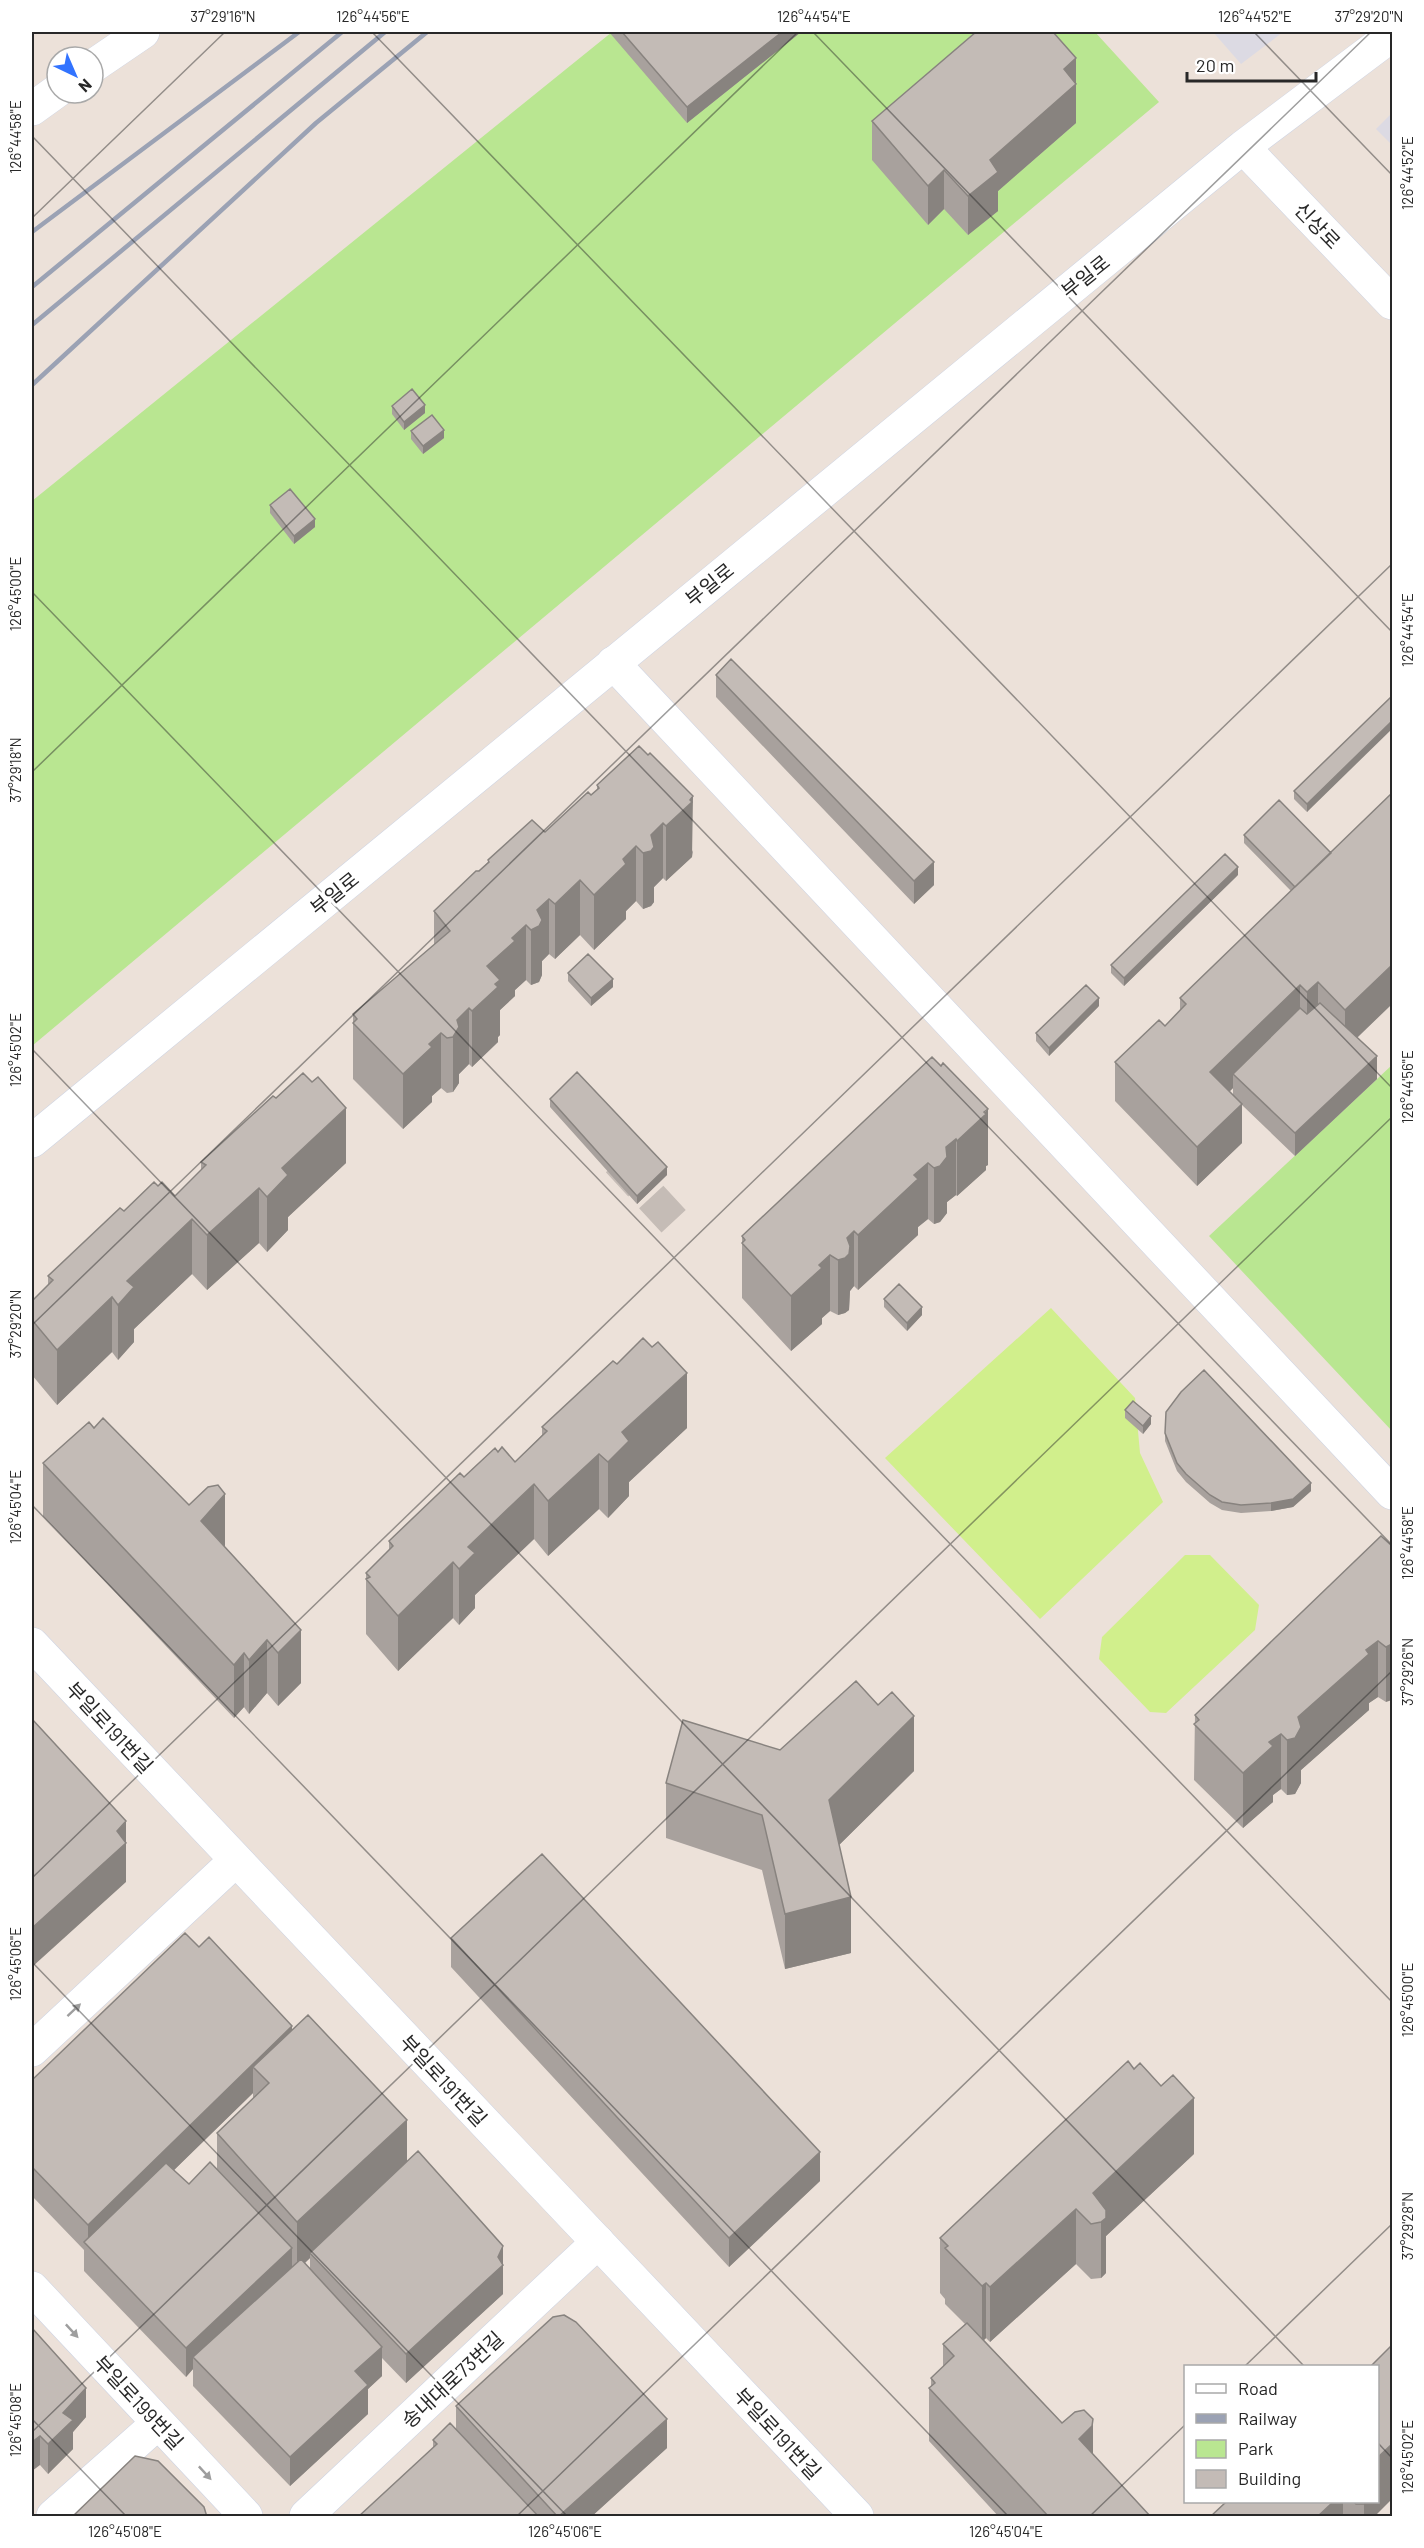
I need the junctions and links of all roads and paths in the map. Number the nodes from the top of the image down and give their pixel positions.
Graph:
1 (143, 32) edge
2 (1392, 35) edge
3 (105, 58) edge
4 (45, 100) edge
5 (32, 109) edge
6 (1243, 147) junction
7 (1392, 303) edge
8 (613, 663) junction
9 (32, 1141) edge
10 (1392, 1493) edge
11 (32, 1644) edge
12 (236, 1860) junction
13 (32, 2050) edge
14 (598, 2242) junction
15 (32, 2288) edge
16 (158, 2423) junction
17 (53, 2517) edge
18 (246, 2517) edge
19 (306, 2517) edge
20 (857, 2517) edge

1 - 3 street
2 - 6 street, 부일로
4 - 5 street
6 - 7 street, 신상로
6 - 8 street, 부일로
8 - 9 street, 부일로
8 - 10 street
11 - 12 street, 부일로191번길
13 -> 12 street
12 - 14 street, 부일로191번길
14 - 19 street, 송내대로73번길
14 - 20 street, 부일로191번길
15 -> 16 street, 부일로199번길
16 - 17 street
16 -> 18 street, 부일로199번길

